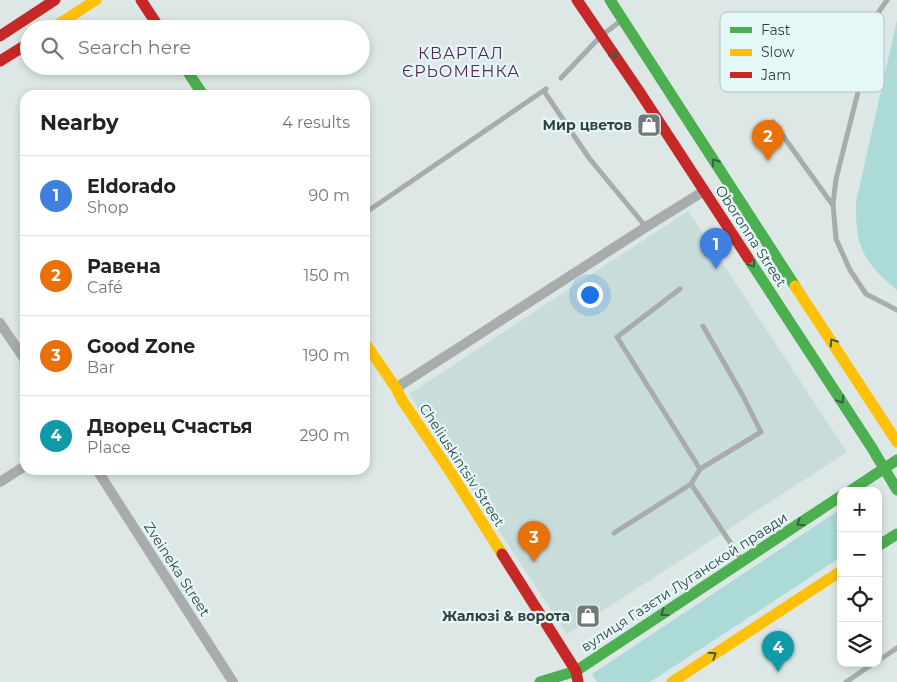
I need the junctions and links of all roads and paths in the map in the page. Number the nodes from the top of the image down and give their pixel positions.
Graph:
1 (54, 0) edge
2 (96, 0) edge
3 (142, 0) edge
4 (577, 0) edge
5 (610, 0) edge
6 (887, 0) edge
7 (878, 12) edge
8 (623, 19) junction
9 (24, 20) edge
10 (65, 20) edge
11 (154, 20) edge
12 (20, 23) edge
13 (0, 36) edge
14 (601, 36) junction
15 (20, 49) edge
16 (0, 61) edge
17 (190, 75) edge
18 (561, 78) dead end
19 (199, 90) edge
20 (858, 92) edge
21 (773, 122) dead end
22 (704, 191) junction
23 (833, 204) junction
24 (370, 210) edge
25 (646, 227) junction
26 (680, 289) dead end
27 (897, 310) edge
28 (0, 323) edge
29 (703, 326) dead end
30 (370, 350) edge
31 (20, 353) edge
32 (396, 388) junction
33 (897, 442) edge
34 (897, 460) edge
35 (20, 469) edge
36 (700, 469) junction
37 (883, 469) junction
38 (100, 475) edge
39 (0, 482) edge
40 (691, 484) junction
41 (856, 487) edge
42 (897, 490) edge
43 (837, 499) edge
44 (614, 533) dead end
45 (897, 534) edge
46 (882, 543) edge
47 (742, 561) junction
48 (837, 574) edge
49 (897, 648) edge
50 (882, 658) edge
51 (868, 667) edge
52 (577, 677) edge
53 (232, 682) edge
54 (540, 682) edge
55 (672, 682) edge
56 (846, 682) edge

1 - 9 street
2 - 10 street
3 - 11 street
4 - 14 street, Oboronna Street
5 - 8 street, Oboronna Street
6 - 7 lane
8 - 14 lane
33 -> 8 street, Oboronna Street
12 - 13 street
14 - 18 lane
14 -> 22 street, Oboronna Street
15 - 16 street
17 - 19 street
20 - 23 lane
21 - 23 lane
22 - 25 street
22 -> 37 street, Oboronna Street
23 - 27 lane
24 - 25 lane
25 - 32 street
26 - 36 lane
28 - 31 street
29 - 36 lane
30 - 32 street, Cheliuskintsiv Street
32 - 52 street, Cheliuskintsiv Street
34 - 37 street
35 - 39 street
36 - 40 lane
37 - 41 street
37 - 42 street, Oboronna Street
38 - 53 street, Zveineka Street
40 - 44 lane
40 - 47 lane
43 -> 47 street, вулиця Газєти Луганской правди
45 - 46 street
47 -> 52 street, вулиця Газєти Луганской правди
55 -> 48 street
49 - 50 lane
51 - 56 lane
52 - 54 street, вулиця Газєти Луганской правди

